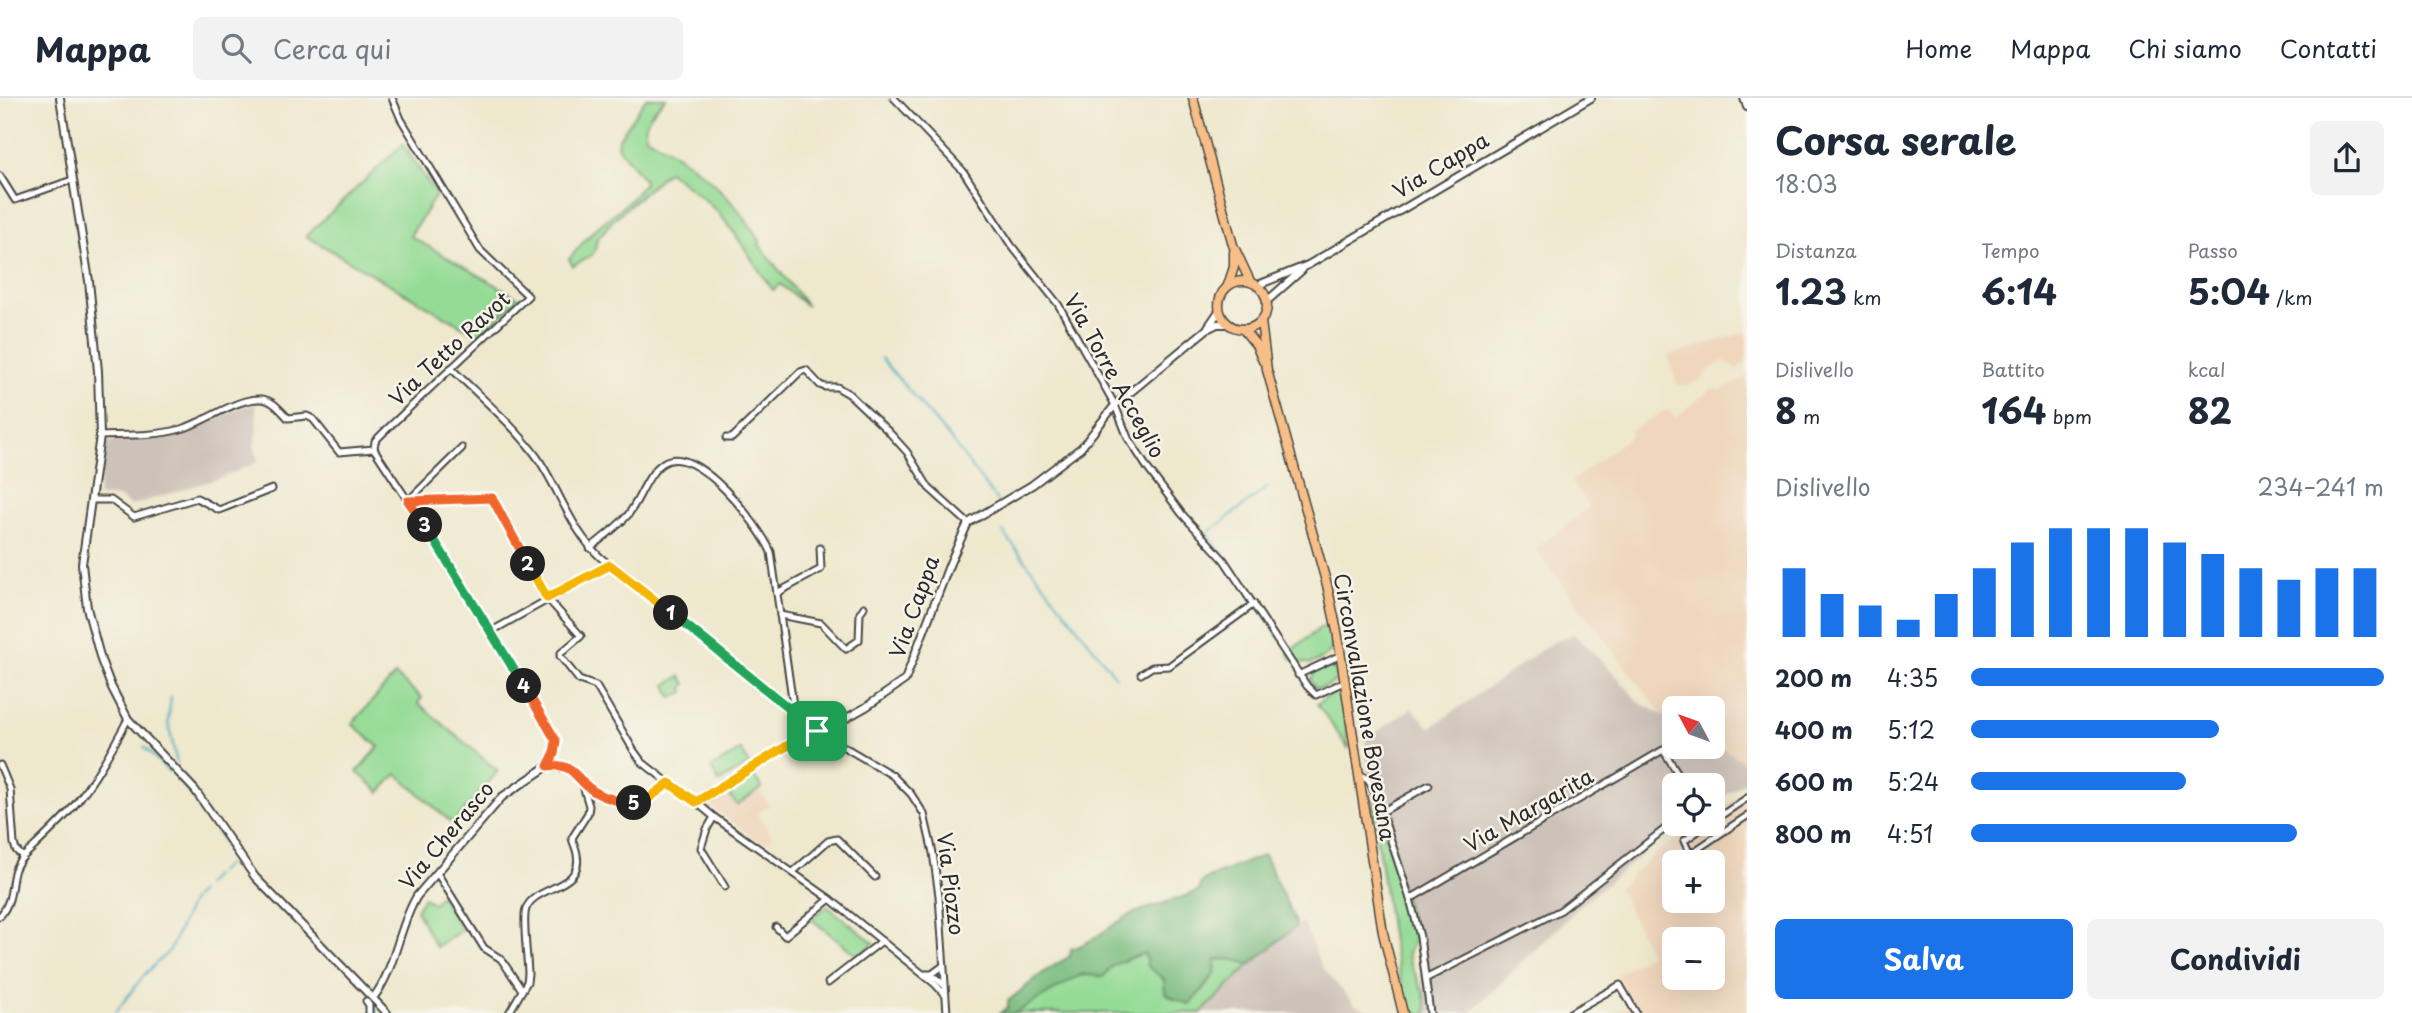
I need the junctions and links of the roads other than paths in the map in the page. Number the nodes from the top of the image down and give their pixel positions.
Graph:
1 (60, 98) edge
2 (393, 98) edge
3 (894, 98) edge
4 (1193, 98) edge
5 (1591, 98) edge
6 (1744, 98) edge
7 (1747, 107) edge
8 (0, 176) edge
9 (72, 180) junction
10 (1233, 245) junction
11 (1308, 265) junction
12 (1254, 283) junction
13 (1228, 285) junction
14 (1267, 301) junction
15 (1219, 311) junction
16 (1261, 321) junction
17 (1227, 324) junction
18 (1207, 329) junction
19 (1243, 329) junction
20 (451, 368) junction
21 (1267, 370) junction
22 (1115, 405) junction
23 (100, 436) junction
24 (726, 438) dead end
25 (462, 448) dead end
26 (374, 449) junction
27 (272, 489) dead end
28 (91, 500) junction
29 (408, 501) junction
30 (968, 523) junction
31 (590, 548) junction
32 (820, 548) dead end
33 (610, 565) junction
34 (777, 593) junction
35 (547, 598) junction
36 (1254, 604) junction
37 (864, 607) dead end
38 (780, 615) junction
39 (490, 632) junction
40 (1341, 655) junction
41 (1141, 674) dead end
42 (1298, 675) junction
43 (1346, 681) junction
44 (790, 688) junction
45 (775, 697) junction
46 (794, 712) junction
47 (128, 719) junction
48 (817, 731) junction
49 (0, 765) edge
50 (548, 766) junction
51 (1359, 773) junction
52 (1678, 773) edge
53 (669, 783) junction
54 (586, 785) junction
55 (1429, 785) dead end
56 (1747, 797) edge
57 (696, 802) junction
58 (1382, 812) junction
59 (1725, 813) edge
60 (1747, 816) edge
61 (714, 817) junction
62 (1662, 831) edge
63 (1725, 831) edge
64 (1691, 836) edge
65 (1717, 836) edge
66 (23, 857) junction
67 (793, 872) junction
68 (437, 873) junction
69 (875, 877) dead end
70 (725, 887) dead end
71 (830, 899) junction
72 (1410, 899) junction
73 (0, 916) edge
74 (776, 926) dead end
75 (882, 941) junction
76 (943, 966) junction
77 (919, 973) junction
78 (1427, 978) junction
79 (828, 983) dead end
80 (944, 985) junction
81 (522, 990) junction
82 (946, 996) junction
83 (369, 1000) junction
84 (369, 1013) edge
85 (387, 1013) edge
86 (509, 1013) edge
87 (947, 1013) edge
88 (1403, 1013) edge
89 (1430, 1013) edge
90 (1570, 1013) edge
91 (1636, 1013) edge

1 - 9 street
2 - 20 street, Via Tetto Ravot
3 - 22 street, Via Torre Acceglio
4 - 10 main road
5 - 11 street, Via Cappa
6 - 7 street
8 - 9 street
9 - 23 street
10 - 12 main road
10 - 13 main road
11 - 12 street
11 - 14 street
12 - 13 main road
12 - 14 main road
13 - 15 main road
14 - 16 main road
15 - 17 main road
15 - 18 street
16 - 19 main road
16 - 21 main road, Circonvallazione Bovesana
17 - 18 street
17 - 19 main road
18 - 22 street
19 - 21 main road, Circonvallazione Bovesana
20 - 26 street, Via Tetto Ravot
20 - 31 street, Via Piozzo
21 - 40 main road, Circonvallazione Bovesana
22 - 30 street
22 - 36 street, Via Torre Acceglio
23 - 26 street
23 - 28 street
24 - 30 street
25 - 29 street
26 - 29 street
27 - 28 street
28 - 47 street
29 - 35 street
29 - 39 street
30 - 48 street, Via Cappa
31 - 33 street, Via Piozzo
31 - 34 street
32 - 34 street
33 - 35 street
33 - 45 street, Via Piozzo
34 - 38 street
35 - 39 street
35 - 53 street
36 - 41 street
36 - 42 street, Via Torre Acceglio
37 - 38 street
38 - 44 street
39 - 50 street
40 - 42 street
40 - 43 main road, Circonvallazione Bovesana
42 - 43 street, Via Torre Acceglio
43 - 51 main road, Circonvallazione Bovesana
44 - 45 street
44 - 46 street
45 - 46 street, Via Piozzo
46 - 48 street, Via Piozzo
47 - 66 street
47 - 83 street
48 - 57 street, Via Cappa
48 - 76 street, Via Piozzo
49 - 66 street
50 - 54 street
50 - 68 street, Via Cherasco
51 - 58 street
51 - 88 main road, Circonvallazione Bovesana
52 - 72 street, Via Margarita
53 - 54 street
53 - 57 street
54 - 81 street
55 - 58 street
56 - 59 street
57 - 61 street
58 - 72 street
60 - 63 street
61 - 67 street
61 - 70 street
62 - 78 street
64 - 65 street
66 - 73 street
67 - 69 street
67 - 71 street
68 - 81 street
68 - 83 street, Via Cherasco
71 - 74 street
71 - 75 street
72 - 78 street
75 - 77 street
75 - 79 street
76 - 77 street
76 - 80 street, Via Piozzo
77 - 80 street
77 - 82 street
78 - 89 street
80 - 82 street, Via Piozzo
81 - 86 street
82 - 87 street, Via Piozzo
83 - 84 street
83 - 85 street
90 - 91 street

